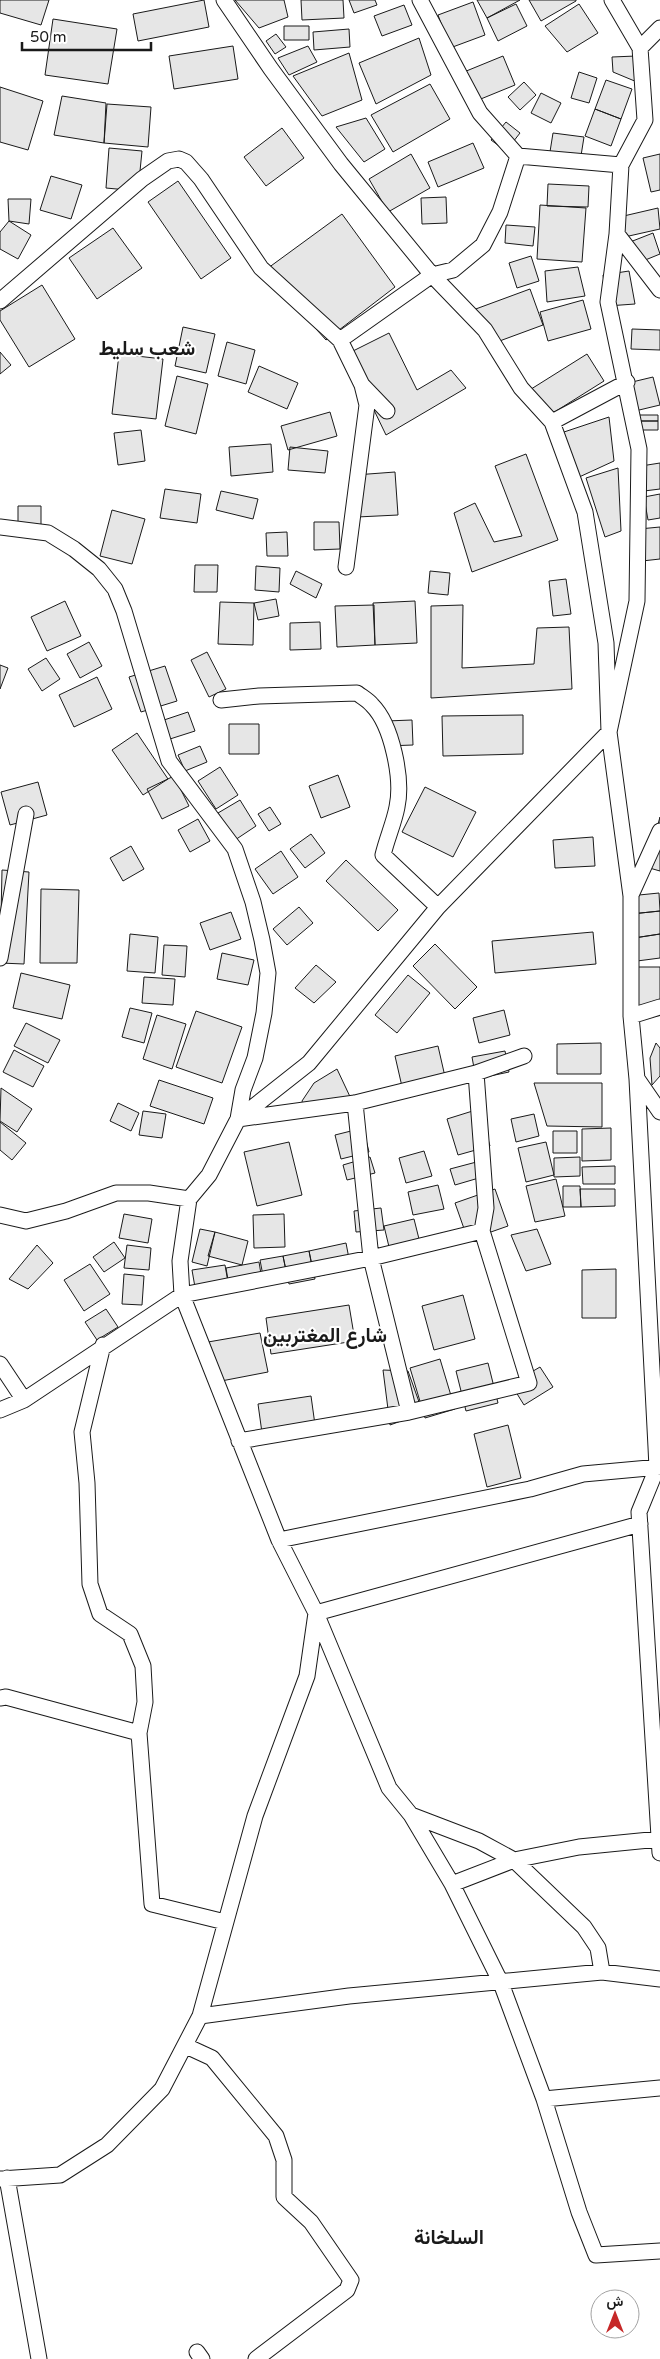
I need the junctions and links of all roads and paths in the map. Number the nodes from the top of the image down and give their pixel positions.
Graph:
1 (224, 0) edge
2 (420, 0) edge
3 (612, 0) edge
4 (660, 28) edge
5 (640, 48) junction
6 (653, 120) edge
7 (518, 156) junction
8 (620, 165) junction
9 (617, 234) junction
10 (432, 275) junction
11 (660, 290) edge
12 (0, 301) edge
13 (340, 340) junction
14 (627, 382) junction
15 (362, 385) junction
16 (387, 411) dead end
17 (552, 422) junction
18 (0, 527) edge
19 (346, 567) dead end
20 (222, 700) dead end
21 (609, 732) junction
22 (26, 814) dead end
23 (660, 831) edge
24 (630, 896) junction
25 (438, 907) junction
26 (0, 958) edge
27 (660, 1008) edge
28 (630, 1016) junction
29 (524, 1056) dead end
30 (476, 1073) junction
31 (638, 1079) junction
32 (355, 1103) junction
33 (660, 1112) edge
34 (238, 1119) junction
35 (189, 1199) junction
36 (0, 1215) edge
37 (482, 1231) junction
38 (371, 1258) junction
39 (182, 1294) junction
40 (103, 1345) junction
41 (0, 1364) edge
42 (24, 1400) junction
43 (0, 1410) edge
44 (409, 1412) junction
45 (239, 1442) junction
46 (658, 1446) edge
47 (658, 1467) edge
48 (640, 1524) junction
49 (280, 1540) junction
50 (316, 1613) junction
51 (0, 1698) edge
52 (139, 1733) junction
53 (411, 1814) junction
54 (660, 1844) edge
55 (514, 1860) junction
56 (452, 1884) junction
57 (225, 1922) junction
58 (602, 1972) junction
59 (660, 1979) edge
60 (502, 1983) junction
61 (200, 2016) junction
62 (186, 2046) junction
63 (660, 2088) edge
64 (544, 2099) junction
65 (3, 2178) edge
66 (660, 2251) edge
67 (39, 2359) edge
68 (256, 2359) edge

1 - 10 street
2 - 7 street
3 - 5 street
4 - 5 street
5 - 6 street
6 - 8 street
7 - 8 street
7 - 10 street
8 - 9 street
9 - 11 street
9 - 14 street
10 - 13 street
10 - 17 street
12 - 13 street
13 - 15 street
14 - 17 street
14 - 21 street
15 - 16 street
15 - 19 street
17 - 21 street
18 - 34 street
20 - 25 street
21 - 24 street
21 - 25 street
22 - 26 street
23 - 24 street
24 - 28 street
25 - 34 street
27 - 28 street
28 - 31 street
29 - 30 street
30 - 32 street
30 - 37 street
31 - 33 street
31 - 46 street
32 - 34 street
32 - 38 street
34 - 35 street
35 - 36 street
35 - 39 street
37 - 38 street
37 - 44 street
38 - 39 street
38 - 44 street
39 - 40 street
39 - 45 street
40 - 42 street
40 - 52 street
41 - 42 street
42 - 43 street
44 - 45 street
45 - 49 street
46 - 47 street
47 - 48 street
47 - 49 street
48 - 50 street
48 - 54 street
49 - 50 street
50 - 53 street
50 - 57 street
51 - 52 street
52 - 57 street
53 - 55 street
53 - 56 street
54 - 55 street
55 - 56 street
55 - 58 street
56 - 60 street
57 - 61 street
58 - 59 street
58 - 60 street
60 - 61 street
60 - 64 street
61 - 62 street
62 - 65 street
62 - 68 street
63 - 64 street
64 - 66 street
65 - 67 street

